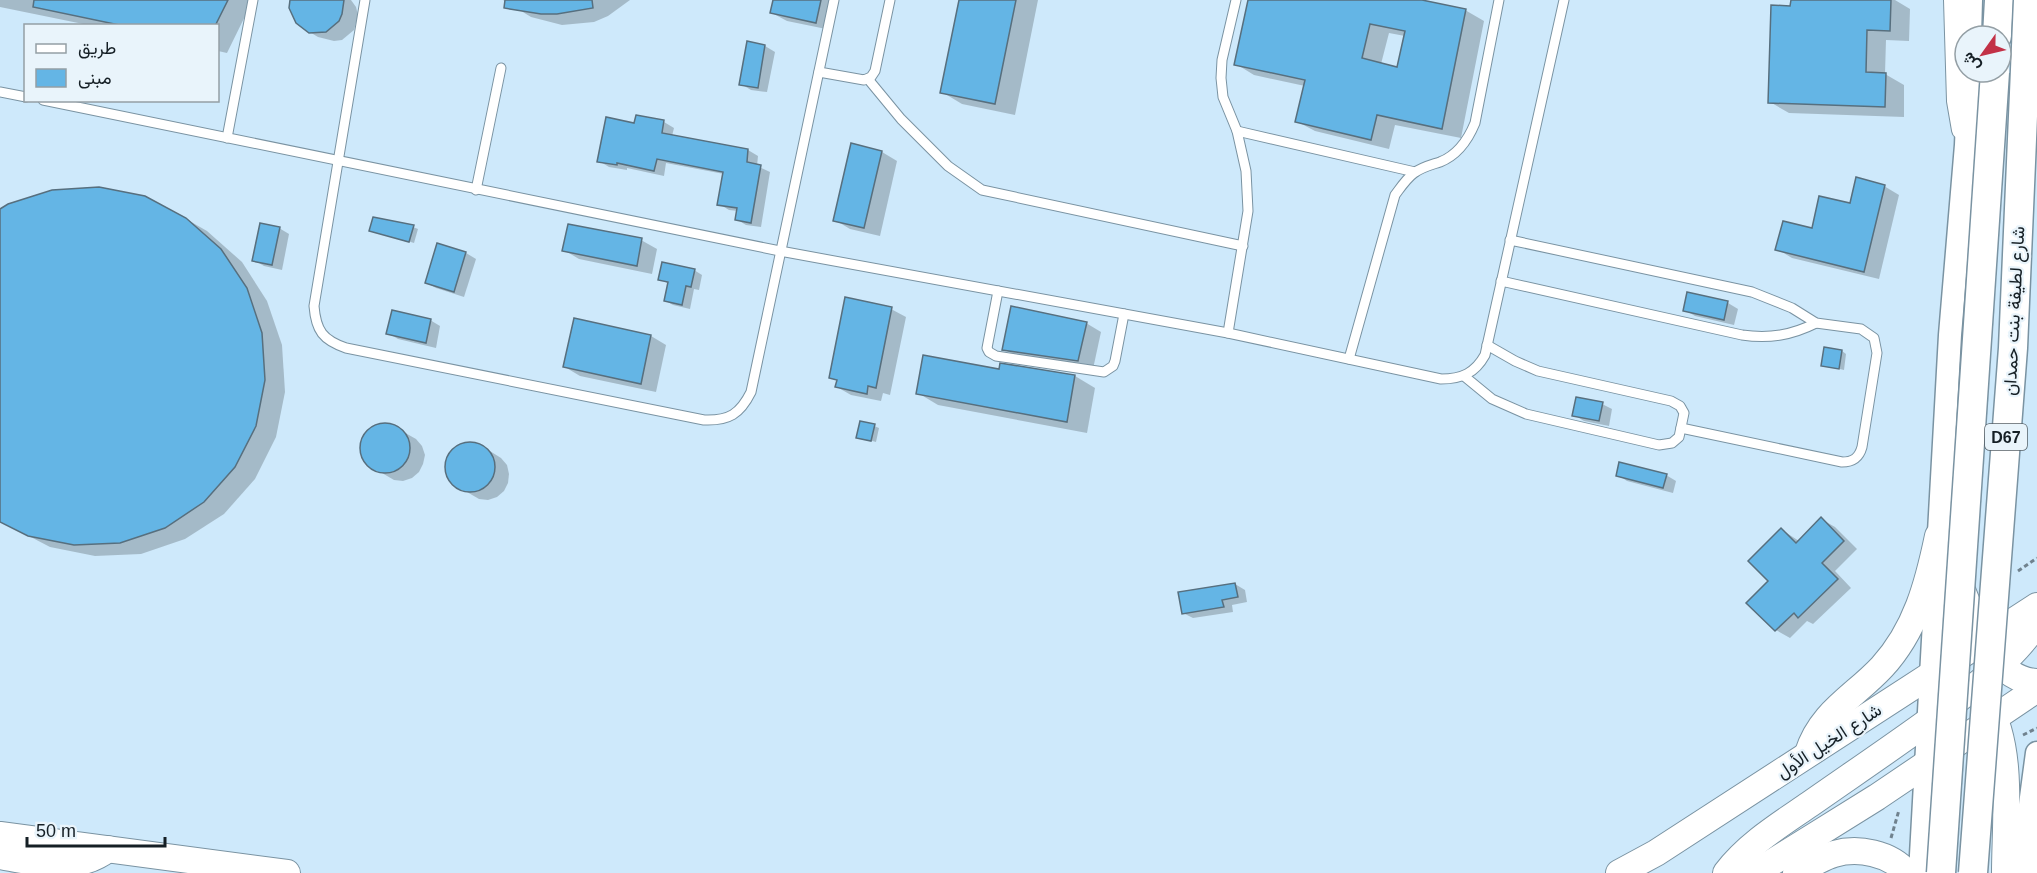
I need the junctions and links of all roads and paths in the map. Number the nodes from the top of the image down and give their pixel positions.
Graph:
1 (253, 0) edge
2 (365, 0) edge
3 (834, 0) edge
4 (890, 0) edge
5 (1236, 0) edge
6 (1499, 0) edge
7 (1564, 0) edge
8 (1953, 0) edge
9 (1971, 0) edge
10 (1999, 0) edge
11 (2028, 0) edge
12 (1970, 24) edge
13 (1998, 24) edge
14 (501, 68) dead end
15 (819, 72) junction
16 (868, 79) junction
17 (1969, 84) edge
18 (1994, 84) edge
19 (0, 92) edge
20 (24, 97) edge
21 (53, 102) edge
22 (1236, 131) junction
23 (227, 138) junction
24 (1966, 145) junction
25 (339, 162) junction
26 (1415, 172) junction
27 (476, 190) junction
28 (1510, 240) junction
29 (1243, 246) junction
30 (780, 251) junction
31 (1501, 280) junction
32 (998, 291) junction
33 (1124, 314) junction
34 (1816, 323) junction
35 (1228, 333) junction
36 (1487, 345) junction
37 (1349, 359) junction
38 (1464, 376) junction
39 (1681, 428) junction
40 (1938, 537) junction
41 (2037, 606) edge
42 (2037, 623) edge
43 (1985, 641) junction
44 (2037, 650) edge
45 (2004, 669) junction
46 (1932, 673) junction
47 (2037, 682) edge
48 (2037, 689) edge
49 (1978, 691) junction
50 (1996, 718) junction
51 (1928, 721) junction
52 (1808, 753) junction
53 (2037, 753) edge
54 (1926, 764) junction
55 (0, 835) edge
56 (2037, 844) edge
57 (108, 849) junction
58 (0, 856) edge
59 (287, 873) edge
60 (1619, 873) edge
61 (1726, 873) edge
62 (1755, 873) edge
63 (1796, 873) edge
64 (1907, 873) edge
65 (1920, 873) edge
66 (1941, 873) edge
67 (1973, 873) edge
68 (2004, 873) edge
69 (2021, 873) edge
70 (2032, 873) edge

1 - 23 lane
2 - 25 lane
3 - 15 lane
4 - 16 lane
5 - 22 lane
6 - 26 lane
7 - 28 lane
8 - 24 street
9 - 12 street
10 - 13 main road
11 - 67 main road, شارع لطيفة بنت حمدان / D67, bridge
14 - 27 lane
15 - 16 lane
15 - 30 lane
16 - 29 lane
17 - 24 street
18 - 66 main road, شارع لطيفة بنت حمدان / D67, bridge
19 - 20 lane
21 - 23 lane
22 - 26 lane
22 - 29 lane
23 - 25 lane
24 - 40 street
25 - 27 lane
25 - 30 lane
26 - 37 lane
27 - 30 lane
28 - 31 lane
28 - 34 lane
29 - 35 lane
30 - 32 lane
31 - 34 lane
31 - 36 lane
32 - 33 lane
32 - 33 lane
33 - 35 lane
34 - 39 lane
35 - 37 lane
36 - 38 lane
36 - 39 lane
37 - 38 lane
38 - 39 lane
40 - 43 main road
40 - 46 street
40 - 52 main road
41 - 43 main road, شارع الخيل الأول
42 - 45 main road
43 - 45 main road
43 - 46 main road, شارع الخيل الأول
44 - 45 main road
45 - 47 main road
45 - 49 main road
46 - 49 main road
46 - 51 street
46 - 52 main road, شارع الخيل الأول
48 - 50 main road
49 - 50 main road
49 - 51 main road
49 - 54 main road
50 - 54 main road
50 - 68 main road
51 - 54 street
51 - 61 main road
52 - 60 main road, شارع الخيل الأول
53 - 69 street
54 - 62 main road
54 - 65 street
55 - 57 main road
56 - 70 main road
57 - 58 main road
57 - 59 main road
63 - 64 main road

